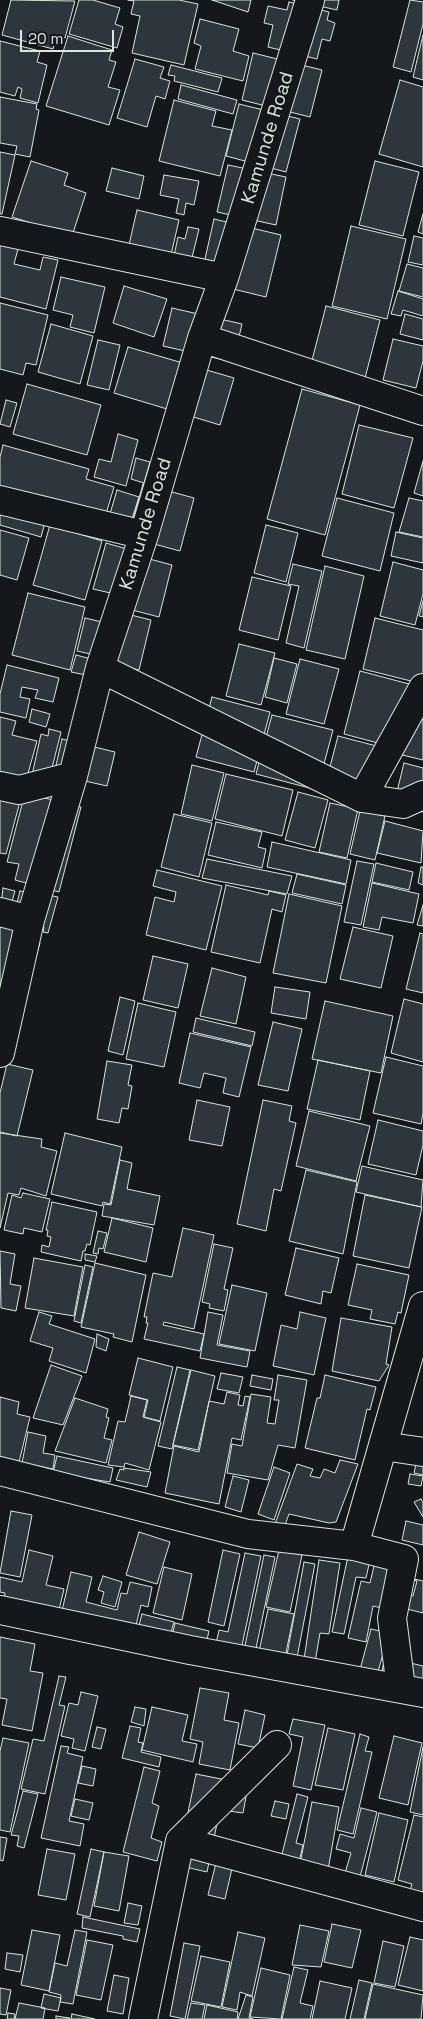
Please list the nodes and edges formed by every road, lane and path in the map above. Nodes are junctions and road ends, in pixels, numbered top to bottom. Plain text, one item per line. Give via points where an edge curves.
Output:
1 (310, 0) edge
2 (0, 231) edge
3 (224, 278) junction
4 (202, 338) junction
5 (423, 411) edge
6 (0, 500) edge
7 (144, 535) junction
8 (100, 668) junction
9 (423, 688) edge
10 (73, 776) junction
11 (0, 786) edge
12 (423, 795) edge
13 (362, 798) junction
14 (0, 912) edge
15 (30, 920) junction
16 (0, 1053) edge
17 (423, 1306) edge
18 (383, 1446) junction
19 (423, 1452) edge
20 (0, 1471) edge
21 (354, 1546) junction
22 (414, 1561) edge
23 (0, 1610) edge
24 (412, 1690) edge
25 (276, 1745) dead end
26 (180, 1841) junction
27 (423, 1907) edge
28 (143, 2019) edge

1 - 3 street, Kamunde Road
2 - 3 street
3 - 4 street, Kamunde Road
4 - 5 street
4 - 7 street, Kamunde Road
6 - 7 street
7 - 8 street, Kamunde Road
8 - 10 street, Kamunde Road
8 - 13 street
9 - 13 street
10 - 11 street via 19,790
10 - 15 street, Kamunde Road
12 - 13 street via 403,804
14 - 15 street
15 - 16 street, Kamunde Road
17 - 18 street
18 - 19 street
18 - 21 street
20 - 21 street via 248,1534
21 - 22 street
22 - 24 street via 392,1618
23 - 24 street via 190,1650
25 - 26 street
26 - 27 street
26 - 28 street

